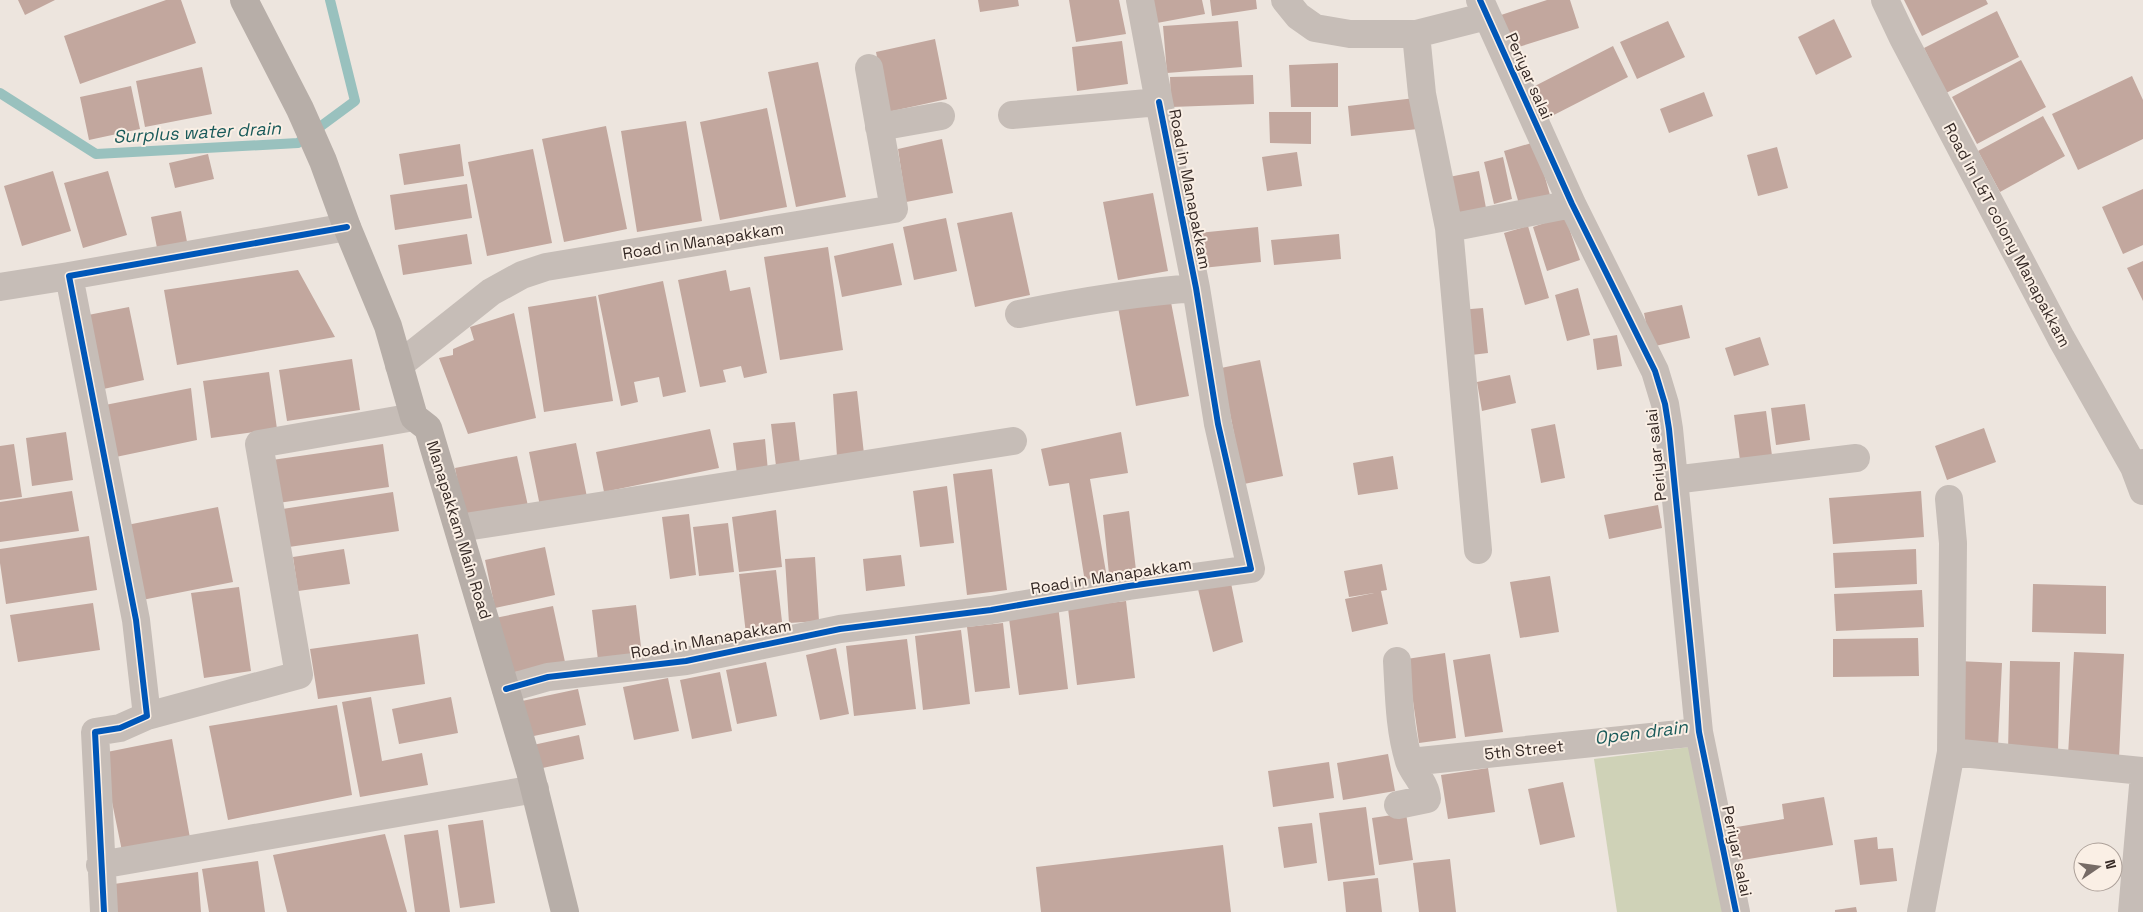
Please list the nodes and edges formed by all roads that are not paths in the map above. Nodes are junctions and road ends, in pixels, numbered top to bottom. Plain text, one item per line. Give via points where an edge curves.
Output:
1 (244, 0) edge
2 (1140, 0) edge
3 (1285, 0) edge
4 (1885, 0) edge
5 (1484, 8) edge
6 (1416, 34) junction
7 (869, 68) dead end
8 (1159, 102) junction
9 (941, 116) dead end
10 (1012, 116) dead end
11 (879, 127) junction
12 (1572, 204) junction
13 (347, 227) junction
14 (1449, 228) junction
15 (69, 276) junction
16 (0, 287) edge
17 (1196, 288) junction
18 (1019, 314) dead end
19 (399, 365) junction
20 (414, 416) junction
21 (1014, 441) dead end
22 (1856, 458) dead end
23 (2140, 474) edge
24 (1673, 480) junction
25 (1949, 499) dead end
26 (459, 528) junction
27 (1478, 550) dead end
28 (1397, 661) dead end
29 (506, 689) junction
30 (147, 716) junction
31 (1699, 732) junction
32 (1951, 752) junction
33 (1410, 762) junction
34 (2143, 771) edge
35 (2143, 786) edge
36 (535, 789) junction
37 (1398, 805) dead end
38 (100, 864) junction
39 (559, 911) edge
40 (104, 912) edge
41 (1736, 912) edge
42 (1921, 912) edge
43 (2132, 912) edge

1 - 13 main road, Manapakkam Main Road via 300,110
2 - 8 street, Road in Manapakkam
3 - 6 street via 1298,16 1315,28 1350,34
4 - 23 street, Road in L&T colony Manapakkam via 2057,330
5 - 6 street
5 - 12 street, Periyar salai
6 - 14 street via 1422,94
7 - 11 street, Road in Manapakkam
8 - 10 street, Road in Manapakkam
8 - 17 street, Road in Manapakkam
9 - 11 street
11 - 19 street, Road in Manapakkam via 894,209 546,267 522,275 491,292
12 - 14 street
12 - 24 street, Periyar salai via 1654,371 1665,404
13 - 15 street
13 - 19 main road, Manapakkam Main Road via 388,326
14 - 27 street
15 - 16 street
15 - 30 street via 136,620
17 - 18 street, Road in Manapakkam via 1146,291
17 - 29 street, Road in Manapakkam via 1218,424 1251,569 991,610 840,629 686,661 548,677
19 - 20 main road, Manapakkam Main Road
20 - 26 main road, Manapakkam Main Road via 428,428
20 - 30 street via 259,444 298,675
21 - 26 street
22 - 24 street
24 - 31 street, Periyar salai
25 - 32 street via 1953,543
26 - 29 main road, Manapakkam Main Road
28 - 33 street via 1399,708
29 - 36 main road, Manapakkam Main Road
30 - 38 street via 120,728 95,732
31 - 33 street, 5th Street
31 - 41 street, Periyar salai
32 - 34 street
32 - 42 street
33 - 37 street via 1426,789 1427,798
35 - 43 street
36 - 38 street
36 - 39 main road, Manapakkam Main Road
38 - 40 street

